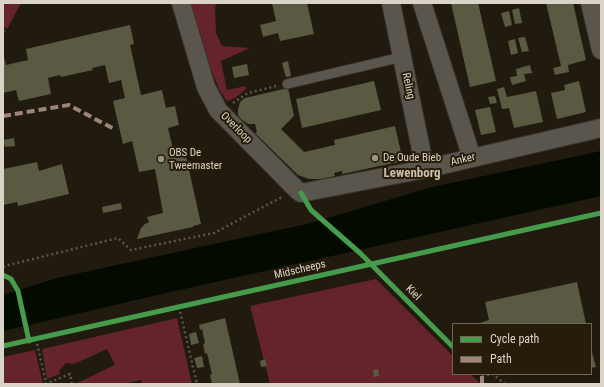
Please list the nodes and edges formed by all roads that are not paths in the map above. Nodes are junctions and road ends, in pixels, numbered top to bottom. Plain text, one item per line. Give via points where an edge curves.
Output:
1 (181, 3) edge
2 (391, 3) edge
3 (422, 3) edge
4 (590, 3) edge
5 (601, 50) edge
6 (402, 57) junction
7 (287, 84) road end
8 (601, 128) edge
9 (472, 158) junction
10 (425, 169) junction
11 (299, 191) joint

1 - 11 street, Overloop via 206,87 218,110
2 - 6 street, Reling
3 - 9 street
4 - 5 street
6 - 7 lane
6 - 10 street, Reling
8 - 9 street, Anker
9 - 10 street, Anker
10 - 11 street, Anker

